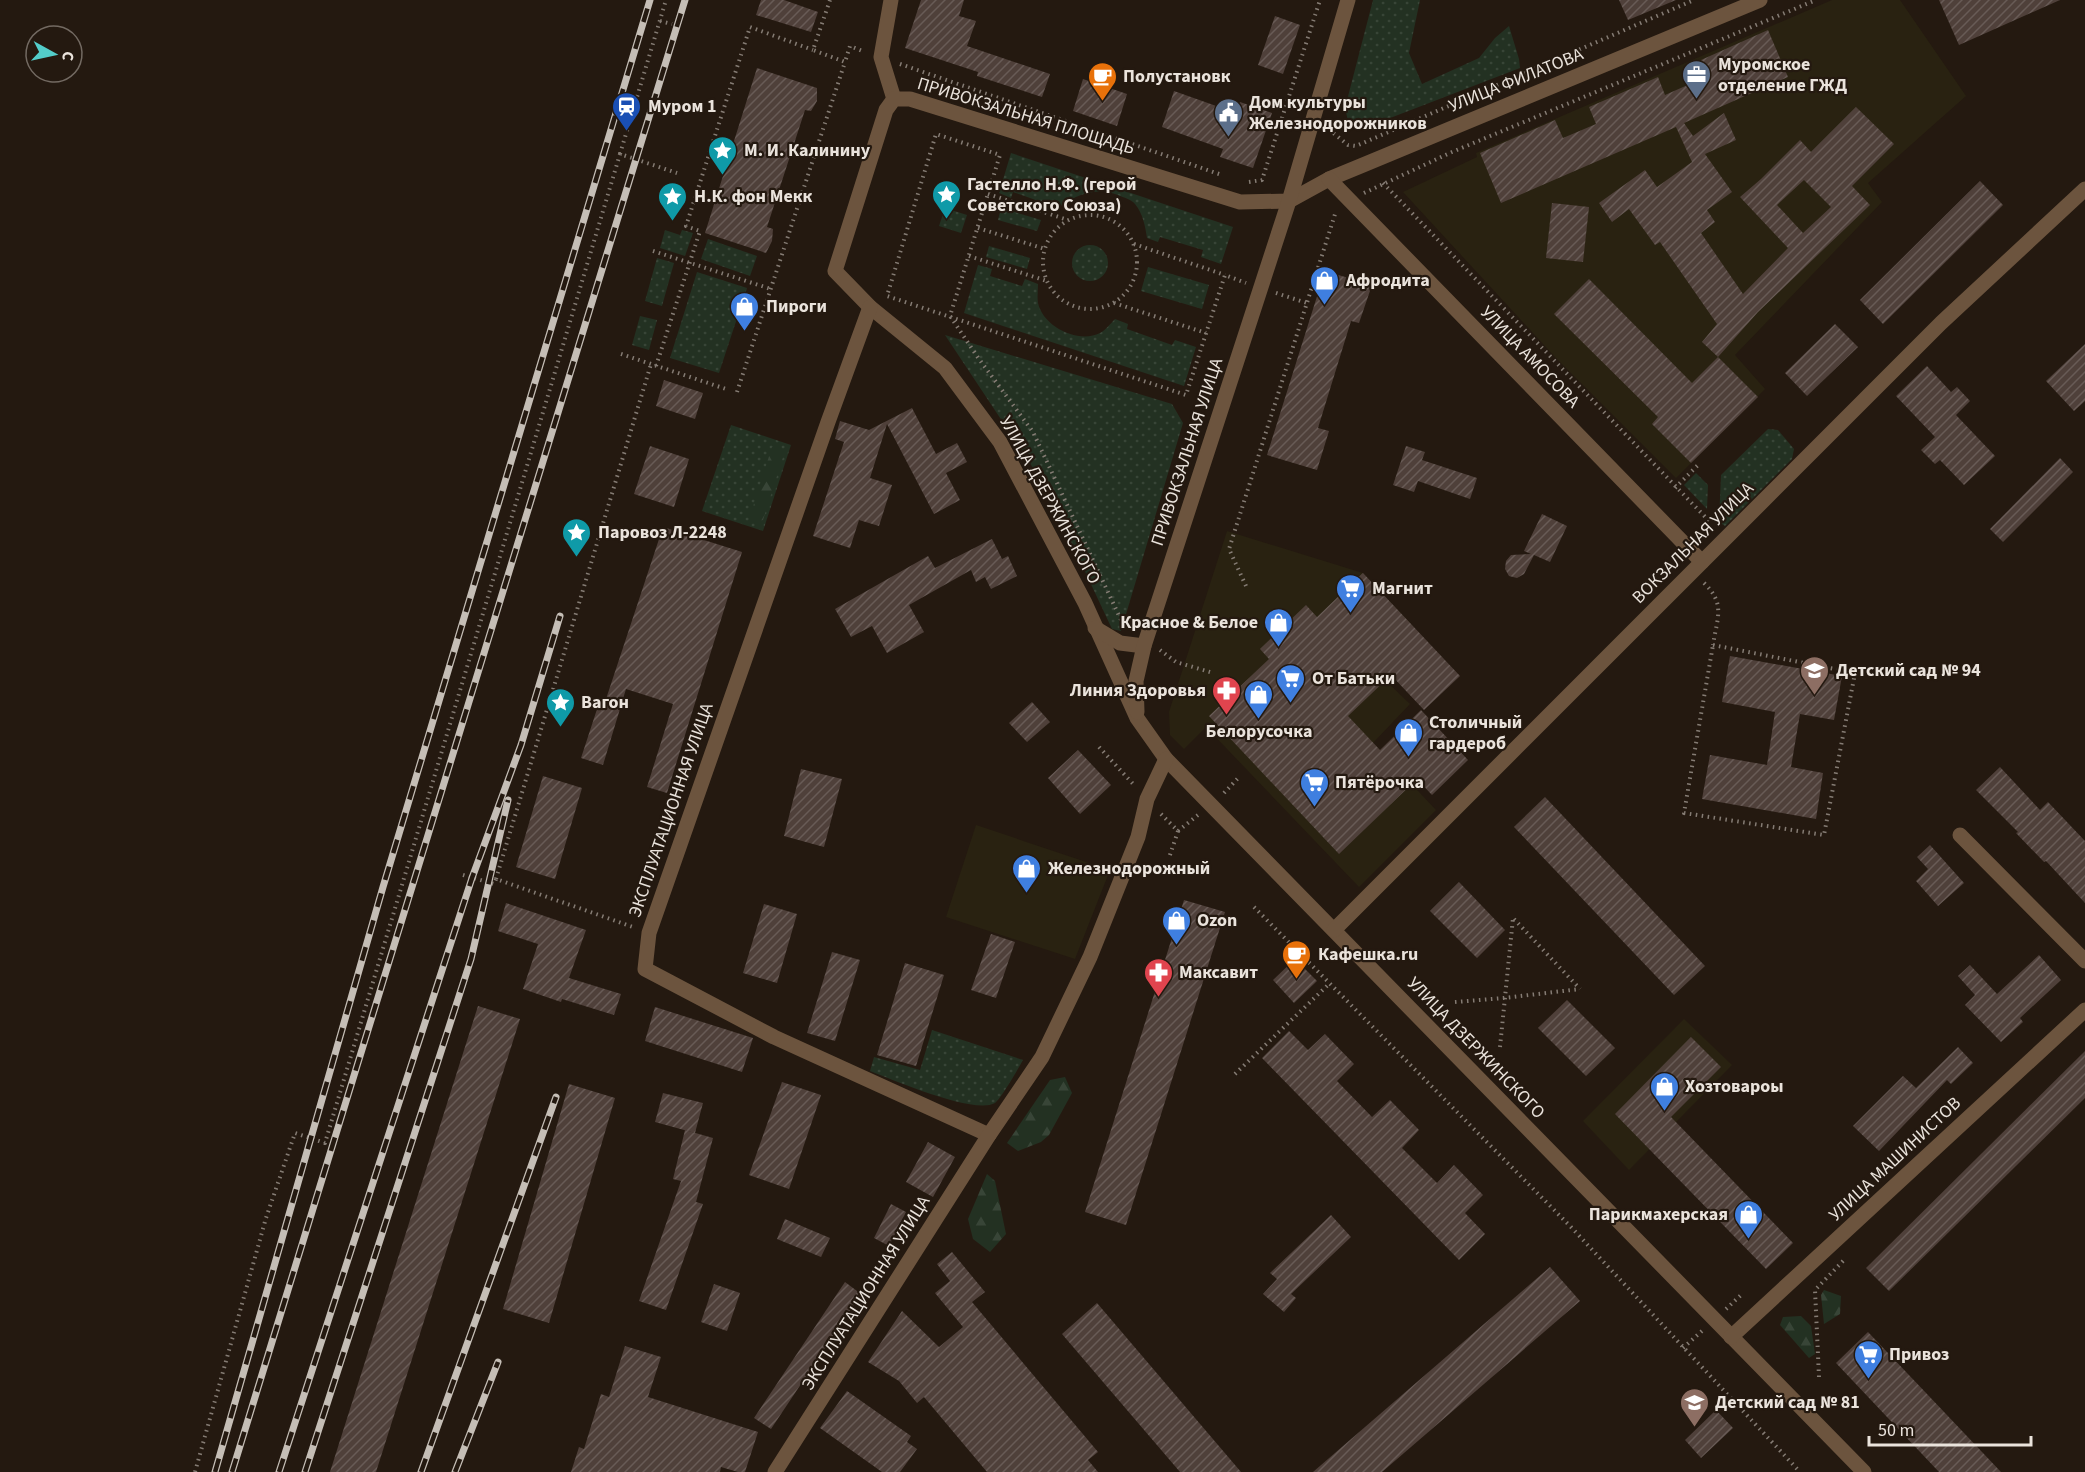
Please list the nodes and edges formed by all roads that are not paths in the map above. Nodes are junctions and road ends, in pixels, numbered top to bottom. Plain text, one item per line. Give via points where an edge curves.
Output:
1 (891, 0) edge
2 (1348, 0) edge
3 (1760, 0) edge
4 (894, 99) junction
5 (1329, 179) junction
6 (2085, 189) edge
7 (1290, 201) junction
8 (835, 271) joint
9 (870, 307) junction
10 (1697, 567) junction
11 (1095, 628) junction
12 (1145, 643) junction
13 (1137, 718) junction
14 (1166, 759) junction
15 (1960, 835) dead end
16 (1334, 930) junction
17 (2085, 961) edge
18 (2085, 1010) edge
19 (989, 1135) junction
20 (1731, 1337) junction
21 (775, 1472) edge
22 (1864, 1472) edge

1 - 4 street via 881,57
2 - 7 street, ПРИВОКЗАЛЬНАЯ УЛИЦА
3 - 5 street, УЛИЦА ФИЛАТОВА
4 - 7 street, ПРИВОКЗАЛЬНАЯ ПЛОЩАДЬ via 910,99 1240,202
4 - 8 street, ПРИВОКЗАЛЬНАЯ ПЛОЩАДЬ via 886,110
5 - 7 street, УЛИЦА ФИЛАТОВА
5 - 10 street, УЛИЦА АМОСОВА
6 - 10 street, ВОКЗАЛЬНАЯ УЛИЦА via 1941,323
7 - 12 street, ПРИВОКЗАЛЬНАЯ УЛИЦА
8 - 9 street, УЛИЦА ДЗЕРЖИНСКОГО
9 - 11 street, УЛИЦА ДЗЕРЖИНСКОГО via 945,369 1000,442
9 - 19 street, ЭКСПЛУАТАЦИОННАЯ УЛИЦА via 649,933 645,969 774,1037
10 - 16 street, ВОКЗАЛЬНАЯ УЛИЦА
11 - 12 street via 1120,643
11 - 13 street, УЛИЦА ДЗЕРЖИНСКОГО
12 - 13 street, ПРИВОКЗАЛЬНАЯ УЛИЦА via 1136,681
13 - 14 street, УЛИЦА ДЗЕРЖИНСКОГО
14 - 16 street, УЛИЦА ДЗЕРЖИНСКОГО
14 - 19 street, ЭКСПЛУАТАЦИОННАЯ УЛИЦА via 1147,799 1138,837 1090,957 1042,1057
15 - 17 street
16 - 20 street, УЛИЦА ДЗЕРЖИНСКОГО
18 - 20 street, УЛИЦА МАШИНИСТОВ
19 - 21 street, ЭКСПЛУАТАЦИОННАЯ УЛИЦА
20 - 22 street, УЛИЦА ДЗЕРЖИНСКОГО

